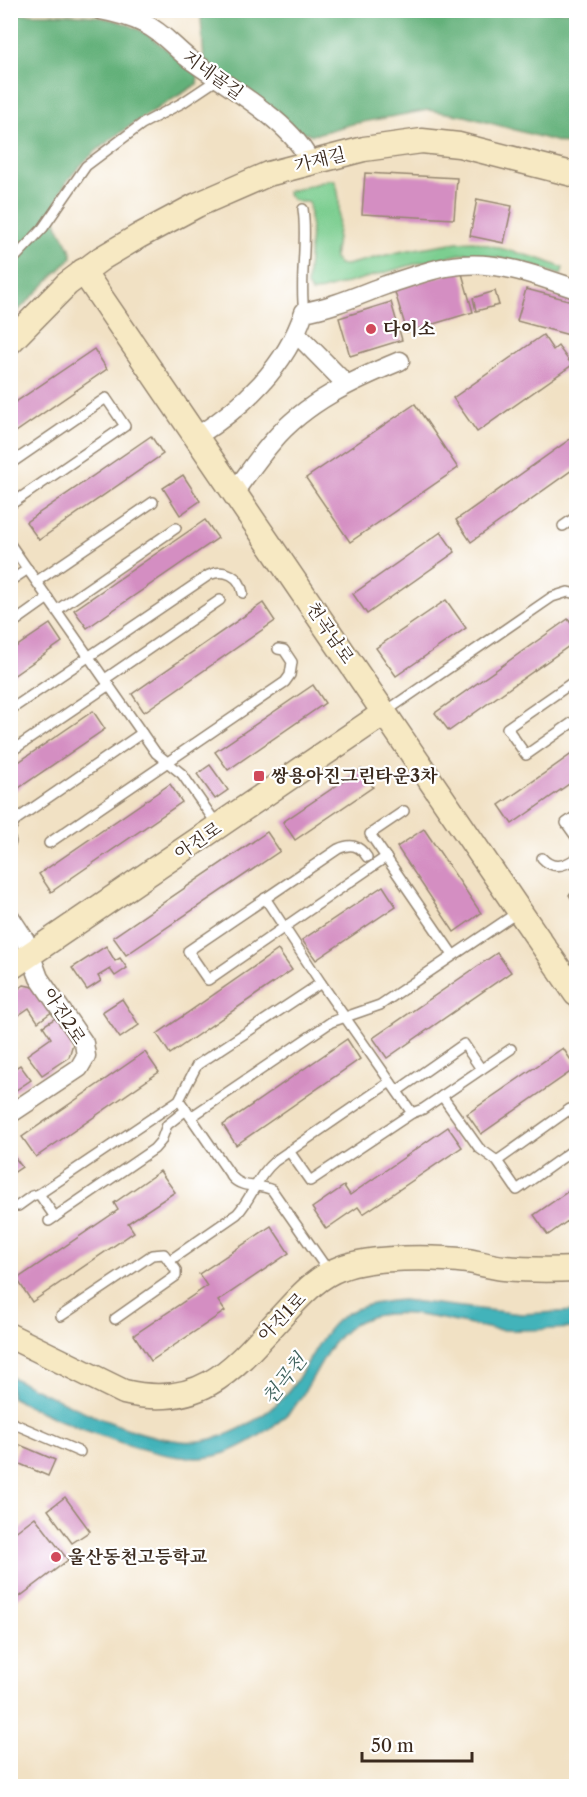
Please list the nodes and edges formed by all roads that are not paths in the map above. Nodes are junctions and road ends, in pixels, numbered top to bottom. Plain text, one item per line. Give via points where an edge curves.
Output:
1 (100, 10) edge
2 (218, 79) junction
3 (310, 163) junction
4 (576, 175) edge
5 (303, 209) dead end
6 (10, 263) edge
7 (83, 271) junction
8 (576, 289) edge
9 (304, 312) junction
10 (297, 334) junction
11 (10, 342) edge
12 (400, 361) dead end
13 (346, 384) junction
14 (196, 437) junction
15 (10, 464) edge
16 (234, 492) junction
17 (153, 502) dead end
18 (10, 505) edge
19 (576, 517) edge
20 (563, 526) dead end
21 (176, 528) dead end
22 (10, 544) edge
23 (28, 569) junction
24 (10, 581) edge
25 (37, 581) junction
26 (243, 593) dead end
27 (576, 594) edge
28 (48, 598) junction
29 (220, 600) dead end
30 (57, 610) junction
31 (10, 625) edge
32 (278, 649) dead end
33 (89, 657) junction
34 (576, 680) edge
35 (107, 682) junction
36 (10, 710) edge
37 (384, 712) junction
38 (576, 720) edge
39 (142, 733) junction
40 (10, 752) edge
41 (167, 762) junction
42 (404, 811) dead end
43 (576, 816) edge
44 (218, 826) junction
45 (10, 829) edge
46 (576, 837) edge
47 (49, 843) dead end
48 (367, 857) dead end
49 (386, 857) junction
50 (542, 858) dead end
51 (576, 858) edge
52 (265, 898) junction
53 (520, 910) junction
54 (10, 917) edge
55 (284, 927) junction
56 (30, 954) junction
57 (453, 956) junction
58 (10, 968) edge
59 (321, 983) junction
60 (576, 994) edge
61 (345, 1017) junction
62 (511, 1049) dead end
63 (481, 1070) junction
64 (390, 1082) junction
65 (397, 1091) junction
66 (442, 1096) junction
67 (179, 1100) junction
68 (412, 1113) junction
69 (10, 1114) edge
70 (188, 1114) junction
71 (576, 1118) edge
72 (576, 1148) edge
73 (289, 1151) junction
74 (497, 1161) junction
75 (254, 1186) junction
76 (39, 1194) junction
77 (18, 1206) dead end
78 (169, 1261) junction
79 (576, 1269) edge
80 (330, 1273) junction
81 (61, 1316) dead end
82 (115, 1319) dead end
83 (10, 1336) edge
84 (10, 1422) edge
85 (80, 1452) dead end

1 - 2 street, 지네골길 via 146,25
2 - 3 street, 지네골길 via 292,135
2 - 6 lane via 142,124 86,165 43,228
3 - 4 street, 가재길 via 379,146 422,141 459,145
3 - 7 street, 가재길 via 268,174 197,205
5 - 9 lane
7 - 11 street, 가재길
7 - 14 street, 천곡남로
8 - 9 street via 514,269 461,265 422,273 352,300
9 - 10 street
10 - 13 street
10 - 14 street via 285,356 259,386
12 - 13 street
13 - 16 street via 287,426
14 - 16 street, 천곡남로
15 - 18 lane via 106,398 125,426
16 - 37 street, 천곡남로
17 - 25 lane
19 - 20 lane
21 - 30 lane
22 - 23 lane
23 - 24 lane
23 - 25 lane
25 - 28 lane
26 - 33 lane via 233,576 217,572
27 - 37 lane via 552,597
28 - 30 lane
28 - 31 lane
29 - 35 lane
30 - 33 lane
32 - 41 lane via 284,650 292,662 293,668 285,681
33 - 35 lane
33 - 36 lane
34 - 38 lane via 507,728 526,755
35 - 39 lane
35 - 40 lane
37 - 44 street, 아진로
37 - 53 street, 천곡남로
39 - 41 lane
39 - 45 lane via 17,819
41 - 44 lane via 182,774
41 - 47 lane
42 - 49 lane via 370,834
43 - 46 lane via 566,823
44 - 56 street, 아진로
48 - 52 lane via 359,847 343,846
49 - 55 lane
49 - 57 lane
50 - 51 lane via 563,866
52 - 55 lane
52 - 55 lane via 188,951 208,980
53 - 57 lane
53 - 60 street, 천곡남로
54 - 56 street, 아진2로
55 - 59 lane
56 - 58 street, 아진로
56 - 69 street, 아진2로 via 39,978 84,1043 86,1056 79,1068
57 - 61 lane via 380,1005
59 - 61 lane
59 - 67 lane via 197,1065
61 - 64 lane
61 - 70 lane via 331,1022
62 - 63 lane
63 - 65 lane via 464,1044
63 - 66 lane
64 - 65 lane
64 - 73 lane
65 - 68 lane
66 - 68 lane
66 - 74 lane via 479,1148
67 - 70 lane
67 - 76 lane
68 - 73 lane via 310,1181
70 - 75 lane via 235,1181
70 - 76 lane via 167,1125 154,1149 52,1219
71 - 74 lane via 570,1109
72 - 74 lane via 517,1190
73 - 75 lane via 267,1168
75 - 78 lane via 237,1214
75 - 80 lane via 272,1190
76 - 77 lane
78 - 81 lane via 160,1253 152,1255
78 - 82 lane via 177,1272 174,1278
79 - 80 street, 아진1로 via 387,1259 351,1264
80 - 83 street, 아진1로 via 296,1301 229,1370 186,1394 153,1396 124,1392
84 - 85 lane

